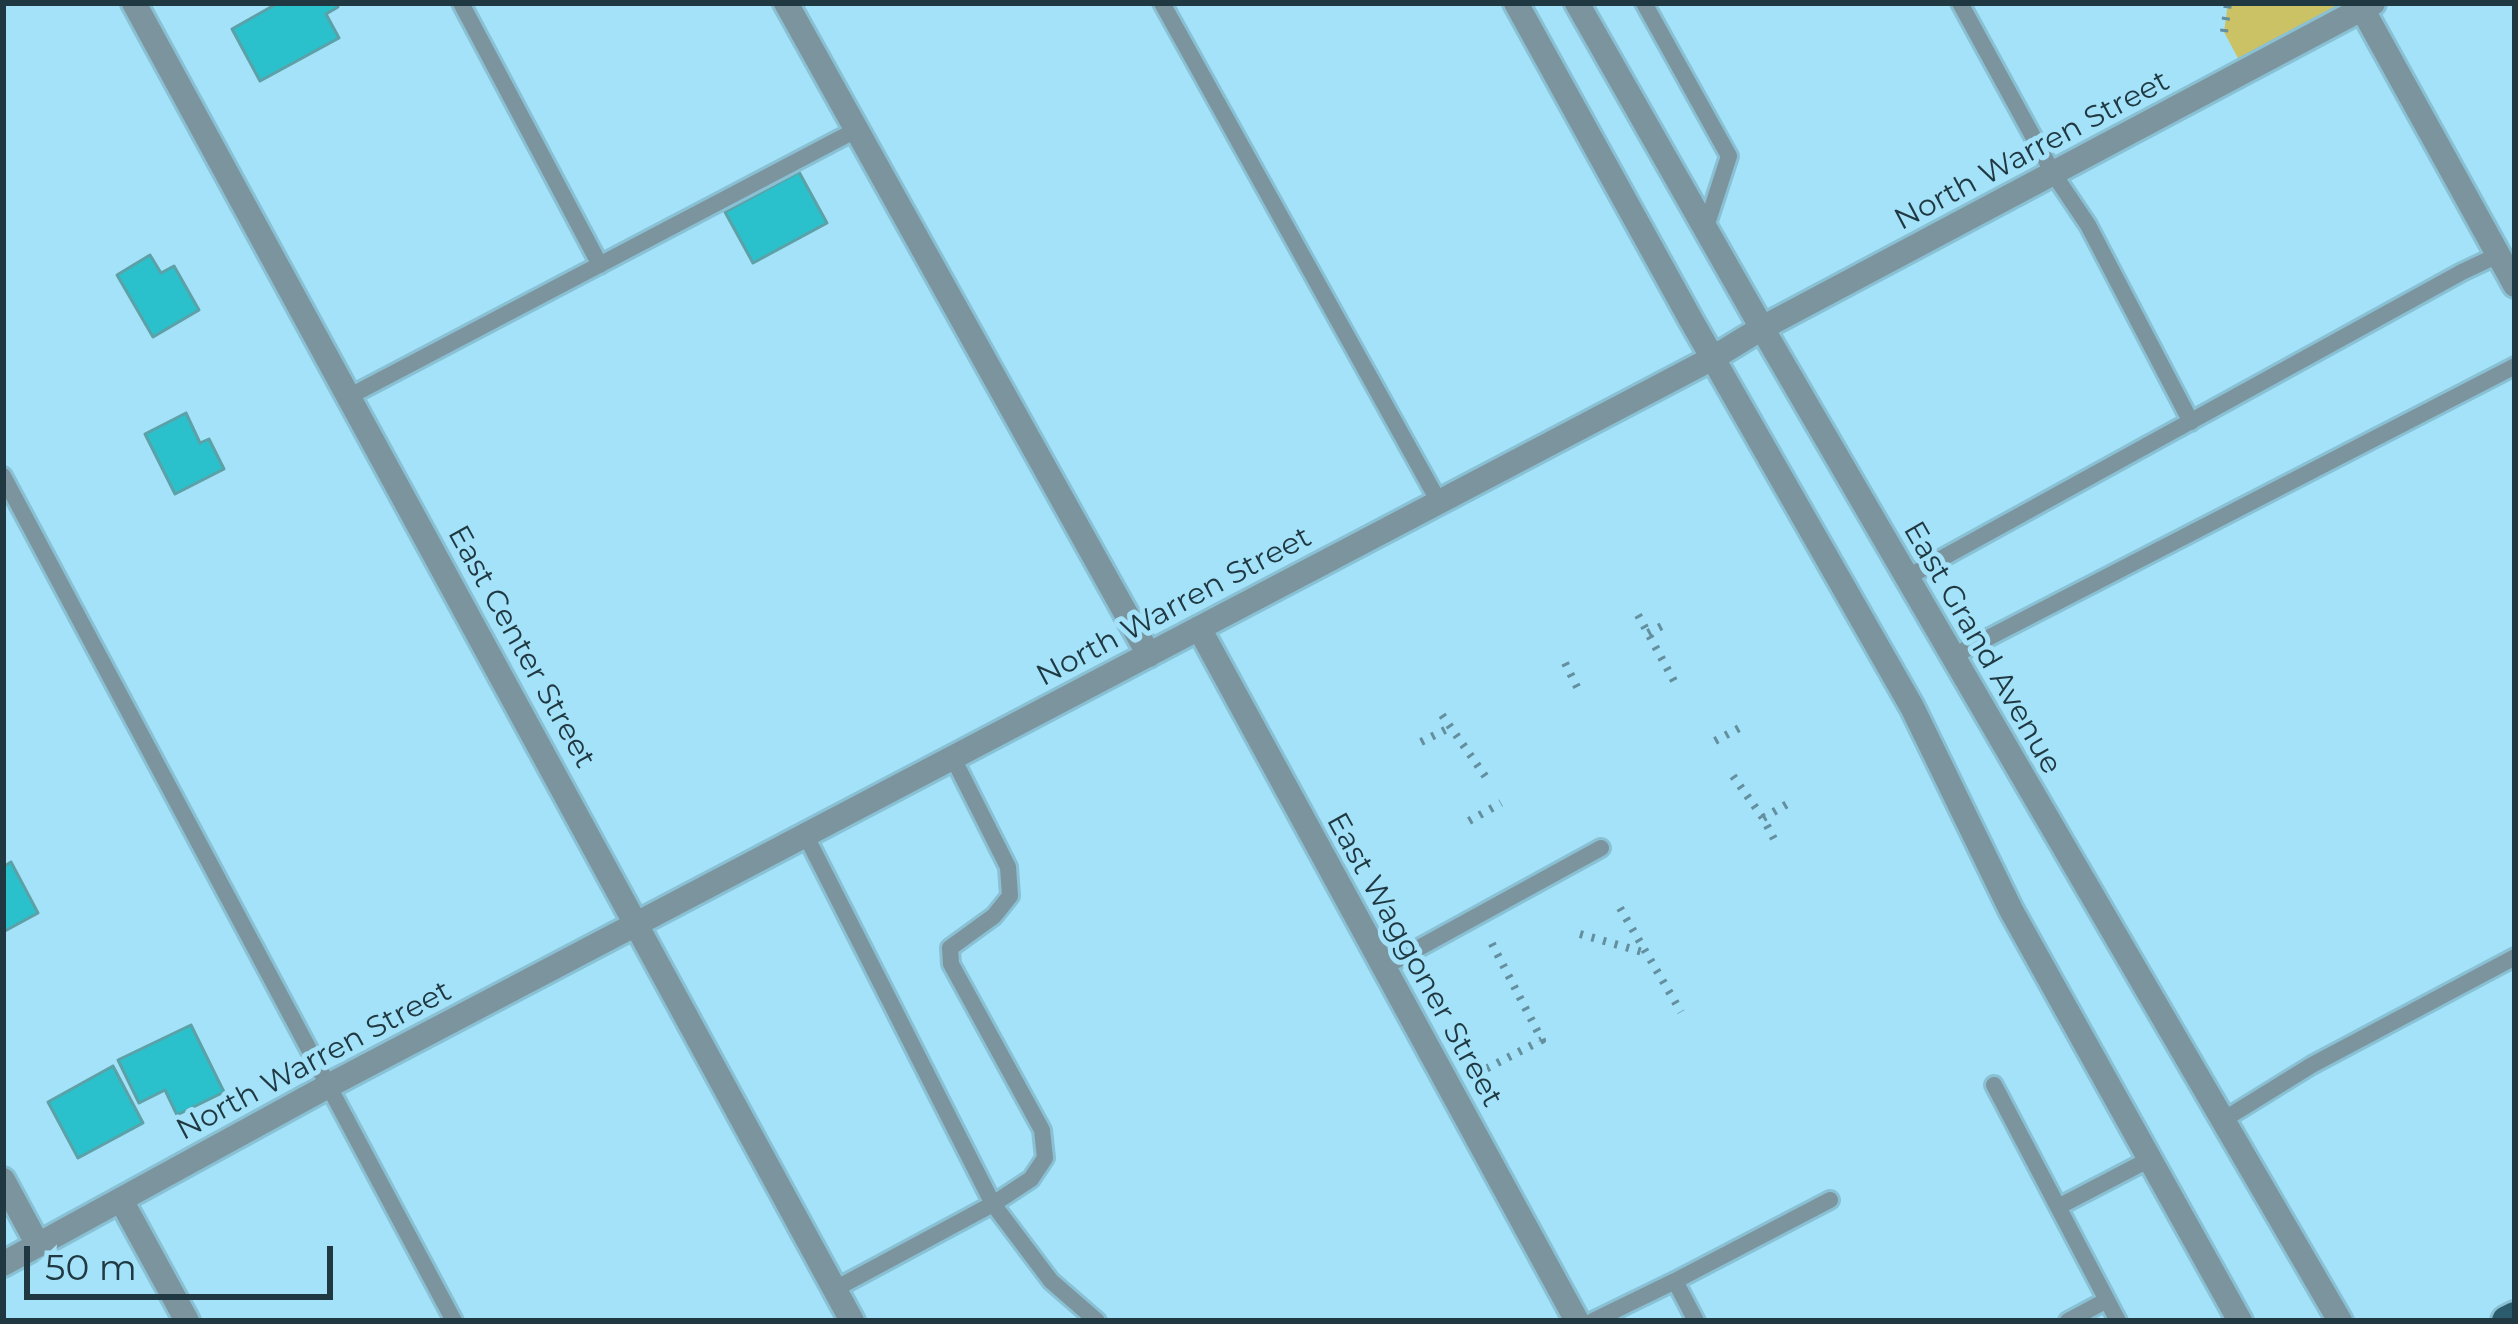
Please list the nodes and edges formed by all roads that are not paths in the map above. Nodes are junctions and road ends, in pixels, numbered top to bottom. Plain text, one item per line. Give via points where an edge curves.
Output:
1 (134, 3) edge
2 (461, 3) edge
3 (786, 3) edge
4 (1162, 3) edge
5 (1516, 3) edge
6 (1577, 3) edge
7 (1644, 3) edge
8 (1960, 3) edge
9 (2364, 5) edge
10 (856, 130) junction
11 (2053, 173) junction
12 (1706, 230) junction
13 (2498, 255) junction
14 (600, 265) junction
15 (2515, 285) edge
16 (1762, 328) junction
17 (1713, 358) junction
18 (2515, 366) edge
19 (350, 396) junction
20 (2198, 419) junction
21 (3, 476) edge
22 (1439, 502) junction
23 (1906, 578) junction
24 (1199, 628) junction
25 (1149, 655) junction
26 (1953, 656) junction
27 (953, 758) junction
28 (806, 836) junction
29 (1601, 848) dead end
30 (638, 925) junction
31 (2515, 957) edge
32 (1384, 967) junction
33 (330, 1085) junction
34 (1994, 1085) dead end
35 (2223, 1120) junction
36 (2150, 1159) junction
37 (3, 1180) edge
38 (121, 1199) junction
39 (1830, 1200) dead end
40 (993, 1204) junction
41 (2058, 1207) junction
42 (38, 1245) junction
43 (3, 1264) edge
44 (1675, 1281) junction
45 (835, 1289) junction
46 (2107, 1300) junction
47 (2515, 1317) edge
48 (187, 1321) edge
49 (454, 1321) edge
50 (852, 1321) edge
51 (1097, 1321) edge
52 (1577, 1321) edge
53 (1593, 1321) edge
54 (1696, 1321) edge
55 (2068, 1321) edge
56 (2118, 1321) edge
57 (2240, 1321) edge
58 (2340, 1321) edge
59 (2506, 1321) edge

1 - 19 street, East Center Street
2 - 14 lane
3 - 10 street
4 - 22 lane
5 - 17 street
6 - 12 street, East Grand Avenue
7 - 12 lane via 1729,156
8 - 11 lane
9 - 11 street, North Warren Street
9 - 13 street
10 - 14 lane
10 - 25 street
11 - 16 street, North Warren Street
11 - 20 lane
12 - 16 street, East Grand Avenue
13 - 15 street
13 - 20 lane
14 - 19 lane
16 - 17 street, North Warren Street
16 - 23 street, East Grand Avenue
17 - 22 street, North Warren Street
17 - 36 street via 1912,706 2011,910
18 - 26 lane
19 - 30 street, East Center Street
20 - 23 lane
21 - 33 lane
22 - 24 street, North Warren Street
23 - 26 street, East Grand Avenue
24 - 25 street, North Warren Street
24 - 32 street, East Waggoner Street
25 - 27 street, North Warren Street
26 - 35 street, East Grand Avenue
27 - 28 street, North Warren Street
27 - 40 lane via 1008,867 1010,896 950,948 951,964 1044,1144 1031,1179
28 - 30 street, North Warren Street
28 - 40 lane
29 - 32 lane
30 - 33 street, North Warren Street
30 - 45 street, East Center Street
31 - 35 lane
32 - 52 street, East Waggoner Street
33 - 38 street, North Warren Street
33 - 49 lane
34 - 41 lane
35 - 58 street, East Grand Avenue
36 - 41 lane
36 - 57 street
37 - 42 street
38 - 42 street, North Warren Street
38 - 48 street
39 - 44 lane
40 - 45 lane
40 - 51 lane via 1051,1281
41 - 46 lane
42 - 43 street, North Warren Street
44 - 53 lane
44 - 54 lane
45 - 50 street, East Center Street
46 - 55 lane
46 - 56 lane
47 - 59 main road

